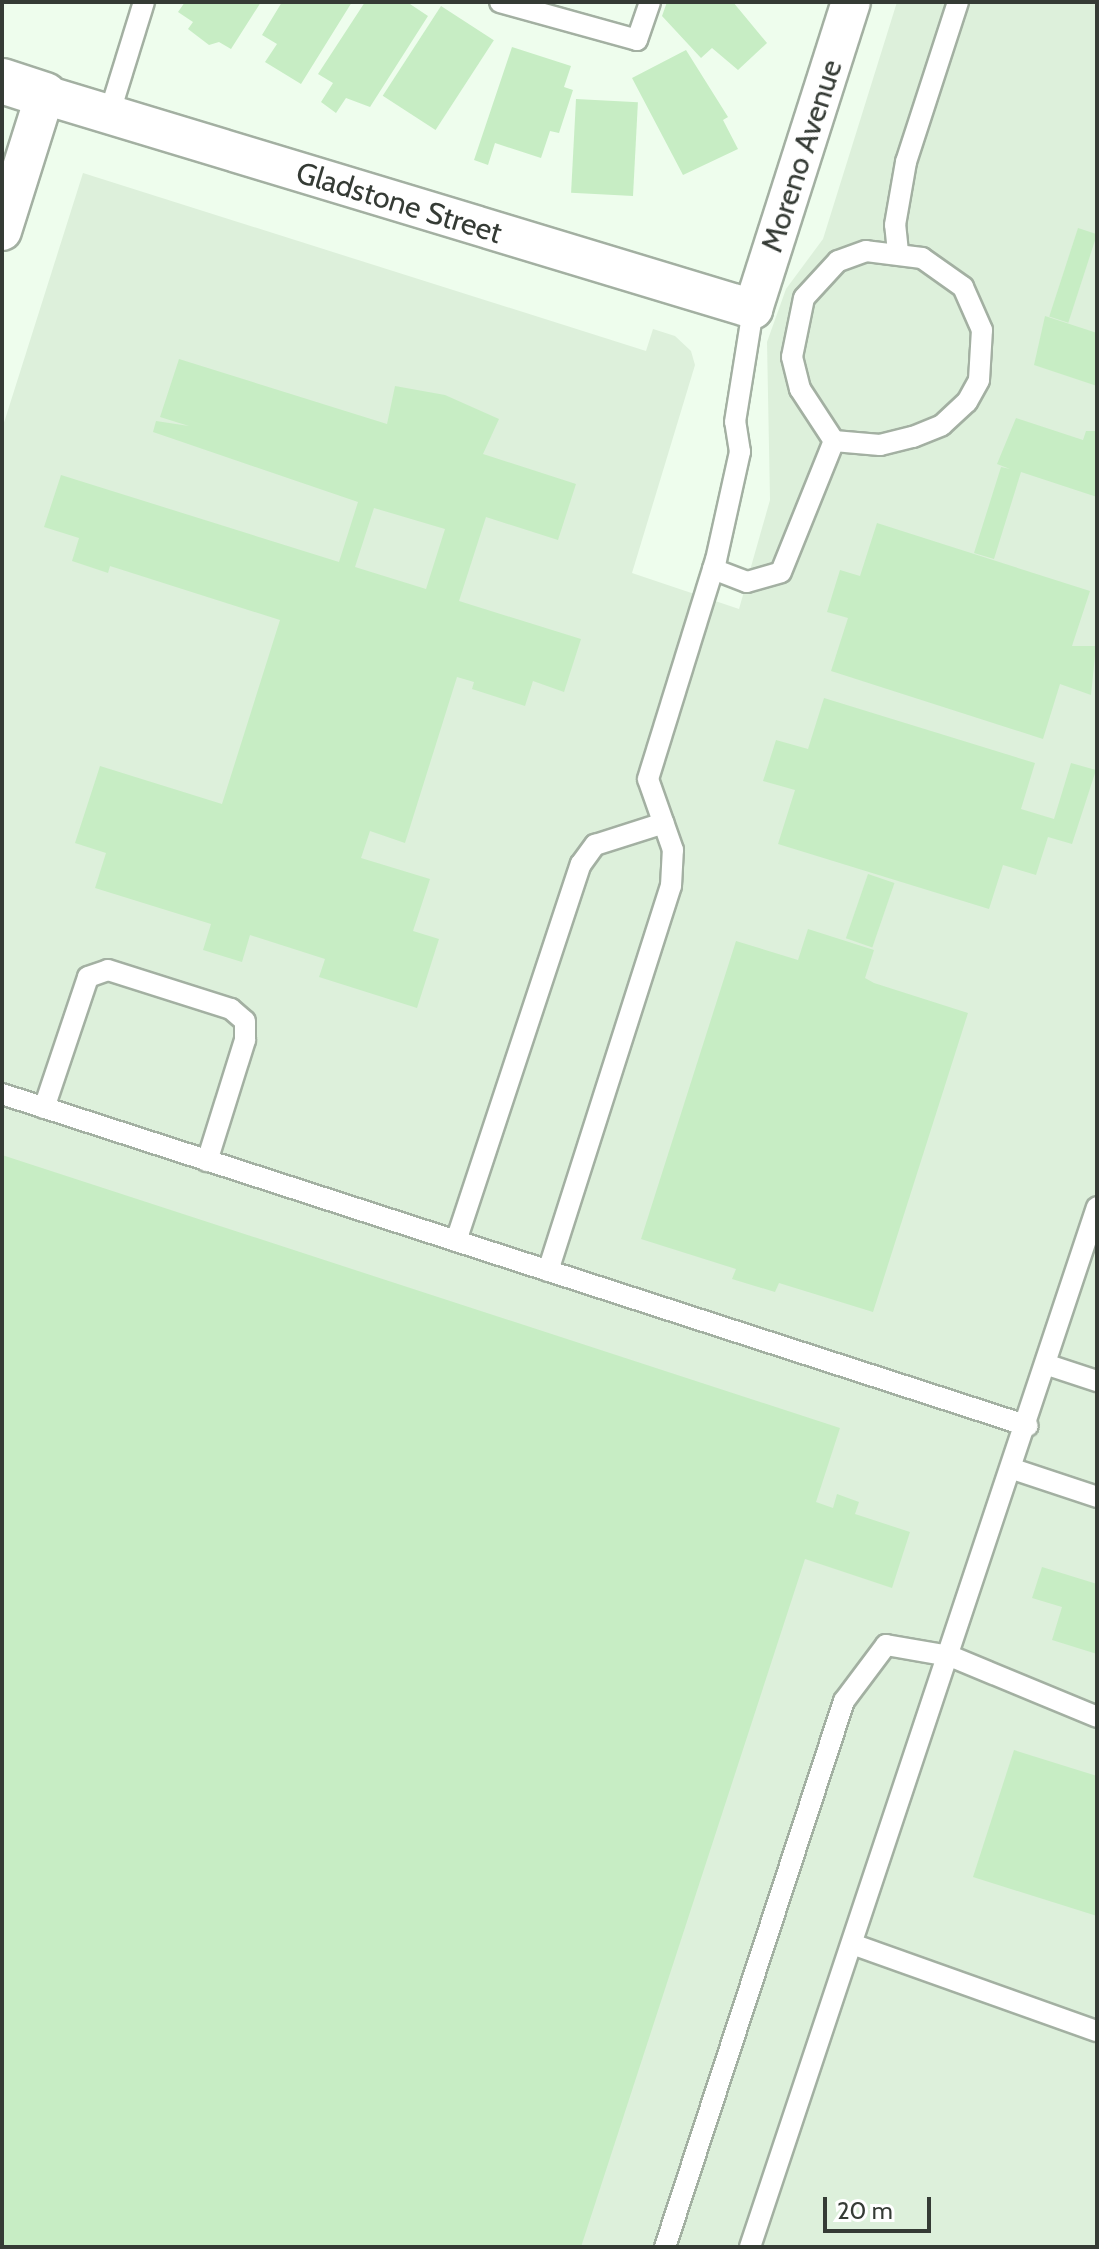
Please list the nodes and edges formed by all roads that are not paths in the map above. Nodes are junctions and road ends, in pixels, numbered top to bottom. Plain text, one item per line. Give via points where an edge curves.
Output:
1 (144, 2) edge
2 (500, 2) edge
3 (650, 2) edge
4 (851, 2) edge
5 (958, 2) edge
6 (2, 81) edge
7 (45, 95) junction
8 (109, 115) junction
9 (2, 231) edge
10 (898, 252) junction
11 (753, 309) junction
12 (834, 441) junction
13 (713, 569) junction
14 (664, 823) junction
15 (2, 1094) edge
16 (44, 1108) junction
17 (207, 1161) junction
18 (1097, 1207) edge
19 (456, 1241) junction
20 (548, 1271) junction
21 (1048, 1365) junction
22 (1097, 1381) edge
23 (1028, 1426) junction
24 (1013, 1469) junction
25 (1097, 1497) edge
26 (950, 1656) junction
27 (1097, 1717) edge
28 (852, 1944) junction
29 (1097, 2031) edge
30 (665, 2247) edge
31 (750, 2247) edge

1 - 8 lane
2 - 3 lane via 637,40
4 - 11 street, Moreno Avenue
5 - 10 lane via 906,162 895,225
6 - 7 street
7 - 8 street, Gladstone Street
7 - 9 street
8 - 11 street, Gladstone Street
10 - 12 lane via 866,251 838,261 804,298 792,357 800,389
10 - 12 lane via 922,258 963,287 982,330 979,380 967,402 942,425 880,445
11 - 13 lane via 735,422 740,452
12 - 13 lane via 781,572 747,582
13 - 14 lane via 648,779
14 - 19 lane via 595,845 581,864
14 - 20 lane via 673,850 671,886
15 - 16 lane
16 - 17 lane
16 - 17 lane via 88,977 108,970 231,1009 245,1021 245,1040
17 - 19 lane
18 - 21 lane
19 - 20 lane
20 - 23 lane
21 - 22 lane
21 - 23 lane
23 - 24 lane
24 - 25 lane
24 - 26 lane
26 - 27 lane
26 - 28 lane
26 - 30 lane via 886,1645 844,1701
28 - 29 lane
28 - 31 lane

